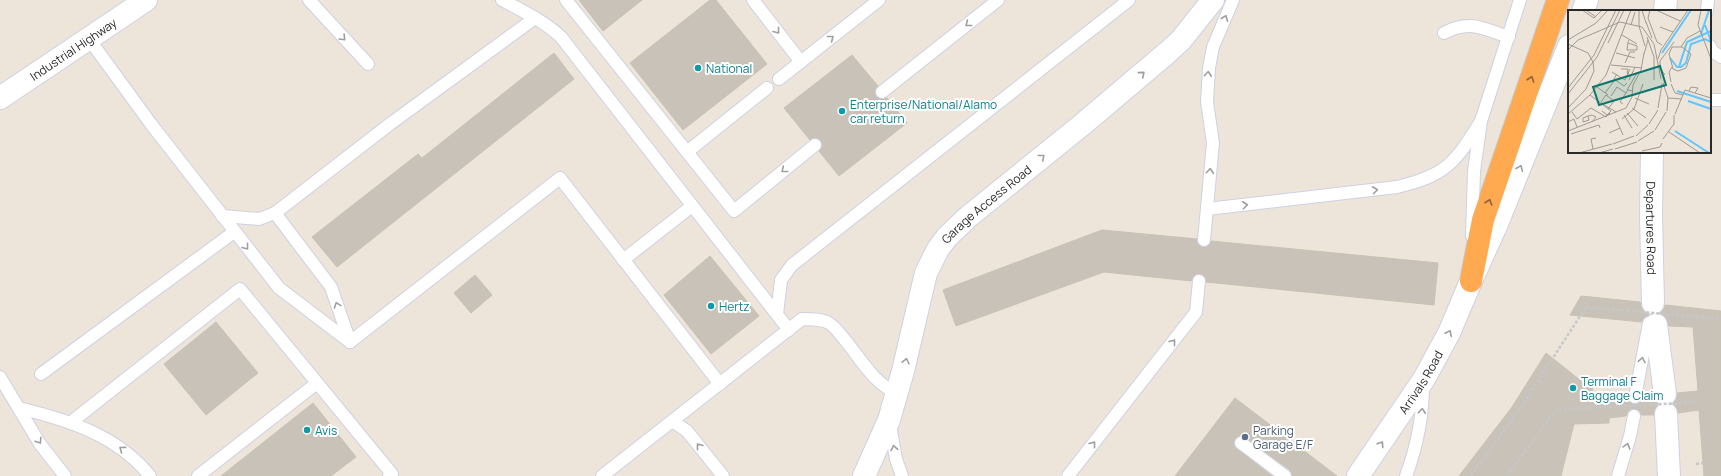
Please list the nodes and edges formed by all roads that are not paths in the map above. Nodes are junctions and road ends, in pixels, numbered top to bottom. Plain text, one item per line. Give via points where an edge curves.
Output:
1 (146, 0) edge
2 (308, 0) edge
3 (502, 0) edge
4 (566, 0) edge
5 (752, 0) edge
6 (879, 0) edge
7 (998, 0) edge
8 (1128, 0) edge
9 (1213, 0) edge
10 (1233, 0) edge
11 (1520, 0) edge
12 (1558, 0) edge
13 (1587, 0) edge
14 (1666, 0) edge
15 (1708, 0) edge
16 (1583, 10) edge
17 (1665, 10) edge
18 (1707, 10) edge
19 (535, 18) junction
20 (1444, 33) dead end
21 (1509, 37) junction
22 (90, 39) junction
23 (1568, 48) edge
24 (1711, 48) edge
25 (1721, 57) edge
26 (801, 62) junction
27 (368, 64) dead end
28 (779, 79) dead end
29 (768, 88) dead end
30 (882, 92) dead end
31 (0, 98) edge
32 (1481, 121) junction
33 (815, 146) dead end
34 (687, 152) junction
35 (1652, 153) edge
36 (692, 206) junction
37 (1207, 209) junction
38 (275, 213) junction
39 (222, 216) junction
40 (234, 232) junction
41 (1204, 240) dead end
42 (623, 260) junction
43 (1471, 281) junction
44 (1199, 282) dead end
45 (777, 314) junction
46 (1653, 317) junction
47 (789, 330) junction
48 (350, 342) junction
49 (41, 374) dead end
50 (0, 377) edge
51 (1424, 379) junction
52 (317, 383) junction
53 (720, 384) junction
54 (897, 393) junction
55 (1635, 397) dead end
56 (18, 408) junction
57 (1634, 416) dead end
58 (889, 420) junction
59 (672, 421) junction
60 (70, 423) junction
61 (1241, 443) dead end
62 (65, 476) edge
63 (150, 476) edge
64 (198, 476) edge
65 (389, 476) edge
66 (602, 476) edge
67 (723, 476) edge
68 (864, 476) edge
69 (902, 476) edge
70 (1068, 476) edge
71 (1285, 476) edge
72 (1358, 476) edge
73 (1406, 476) edge
74 (1618, 476) edge
75 (1669, 476) edge

1 - 22 street, Industrial Highway
2 -> 27 lane
3 - 19 lane
4 - 34 lane
5 -> 26 lane
26 -> 6 lane
7 -> 30 lane
8 - 45 lane via 792,265 781,280
54 -> 9 street, Garage Access Road via 926,273 947,237 1158,61 1180,40
37 -> 10 lane via 1213,143 1208,102 1209,68 1215,41
11 - 21 lane
43 -> 12 highway via 1483,220
13 - 16 street
14 - 17 street
15 - 18 lane
19 - 36 lane via 561,37
19 - 38 lane via 390,124
20 - 21 lane via 1466,25
21 - 32 lane
22 - 31 street, Industrial Highway
22 - 39 lane
43 -> 23 street, Arrivals Road
24 - 25 lane
26 - 28 lane
29 - 34 lane
37 -> 32 lane via 1397,187 1421,181 1439,173 1454,161
32 - 43 lane via 1472,192
33 -> 34 lane via 734,211
35 - 46 street, Departures Road
36 - 42 lane
36 - 45 lane
37 - 41 lane
38 - 39 lane via 259,219
48 -> 38 lane via 331,287
39 - 40 lane
40 -> 48 lane via 278,288
40 - 49 lane
42 - 48 lane via 560,178
42 - 53 lane
51 -> 43 street, Arrivals Road via 1449,333
70 -> 44 lane via 1196,312
45 - 47 lane
55 -> 46 lane
46 - 75 street, Departures Road via 1665,404
47 - 53 lane
47 - 54 lane via 802,319 829,323 876,378 886,388
50 - 56 lane
72 -> 51 street, Arrivals Road
73 -> 51 lane via 1418,439
52 - 60 lane via 240,289
52 - 64 lane
52 - 65 lane via 392,474
53 - 59 lane
54 - 58 street, Garage Access Road
56 - 60 lane
56 -> 62 lane via 40,444
74 -> 57 lane
58 - 68 street, Garage Access Road
69 -> 58 lane via 896,459
59 - 66 lane
67 -> 59 lane via 686,431
63 -> 60 lane via 134,458 117,445
61 - 71 lane

